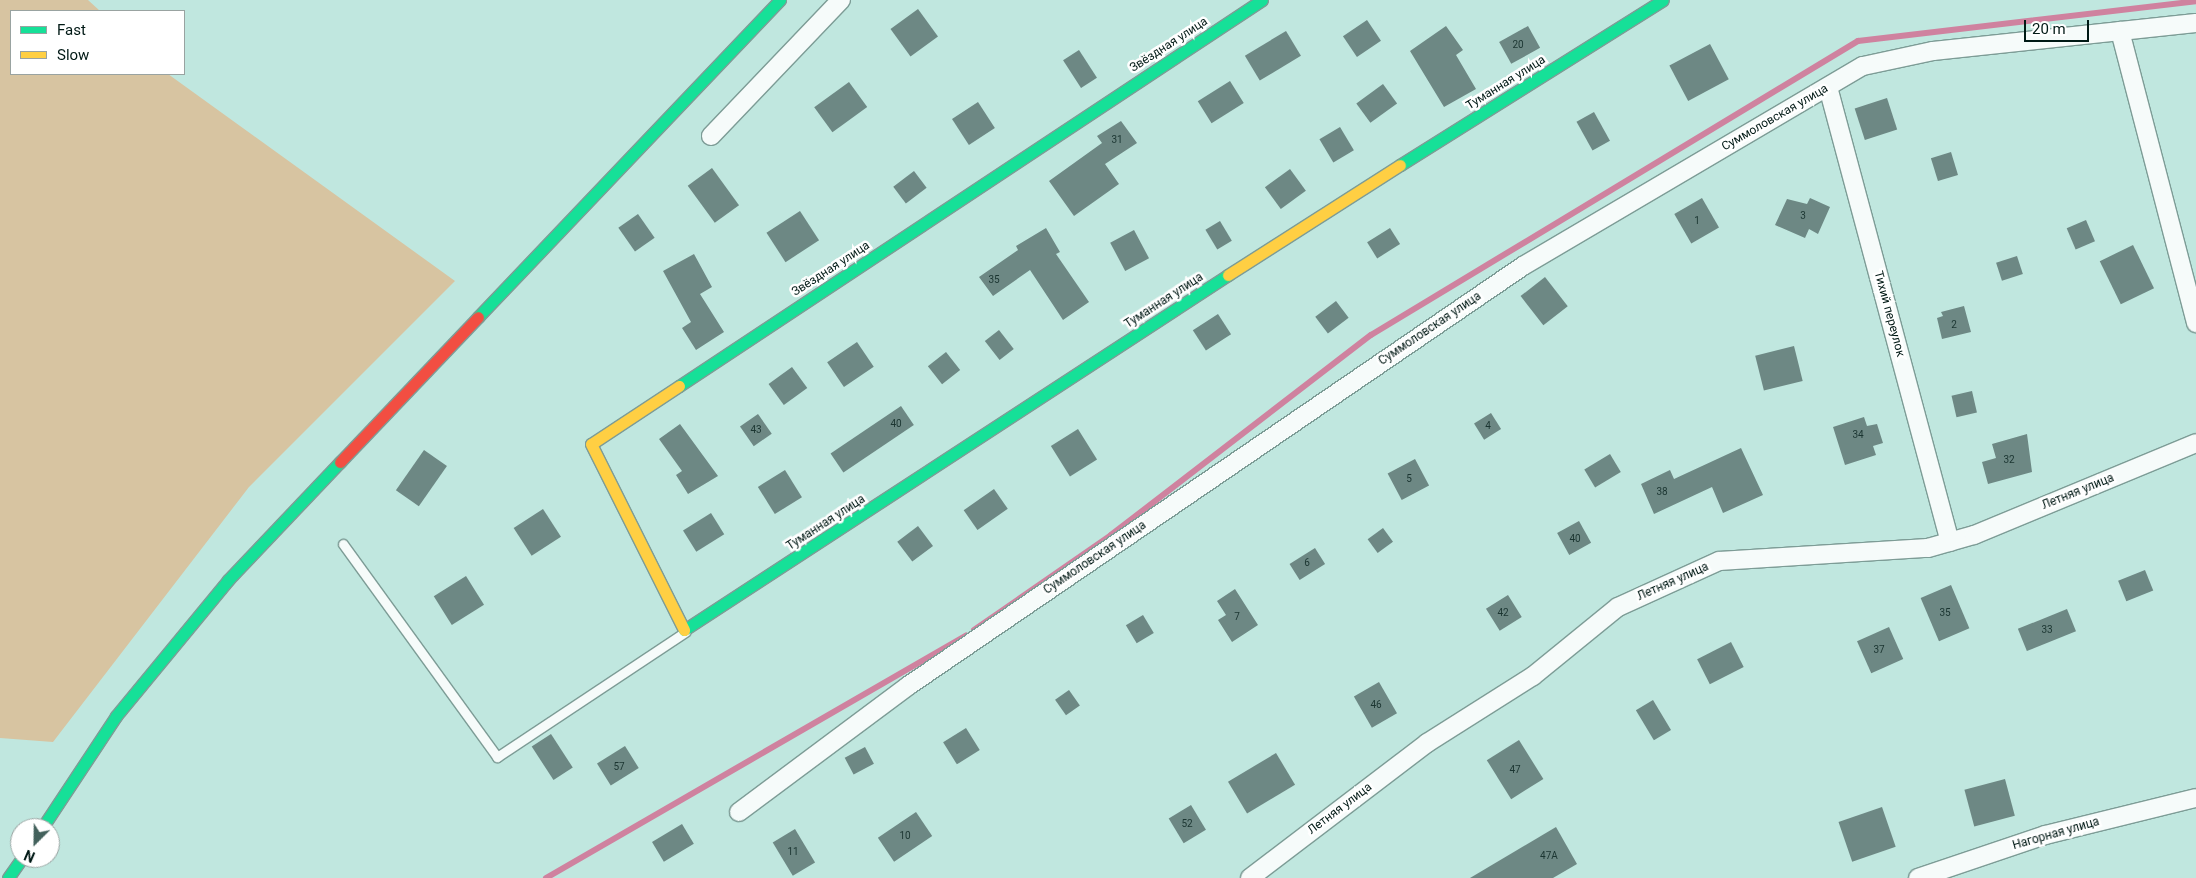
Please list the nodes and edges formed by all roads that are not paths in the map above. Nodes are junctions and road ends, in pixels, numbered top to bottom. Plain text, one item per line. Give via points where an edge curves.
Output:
1 (780, 0) edge
2 (841, 0) edge
3 (1262, 0) edge
4 (1663, 0) edge
5 (2196, 23) edge
6 (2120, 31) junction
7 (1828, 87) junction
8 (710, 136) dead end
9 (2196, 323) edge
10 (2196, 443) edge
11 (1950, 542) junction
12 (343, 544) dead end
13 (685, 632) junction
14 (2196, 798) edge
15 (739, 812) dead end
16 (49, 818) edge
17 (1250, 878) edge
18 (1918, 878) edge

1 - 16 street via 228,580 116,716
2 - 8 street
3 - 13 street, Звёздная улица via 590,444
4 - 13 street, Туманная улица via 1290,234
5 - 6 street, Суммоловская улица
6 - 7 street, Суммоловская улица via 1933,51 1863,66
6 - 9 street
7 - 11 street, Тихий переулок
7 - 15 street, Суммоловская улица via 1522,266 908,686
10 - 11 street, Летняя улица
11 - 17 street, Летняя улица via 1928,548 1719,561 1618,607 1533,676 1427,743
12 - 13 lane via 497,757
14 - 18 street, Нагорная улица via 2045,835

